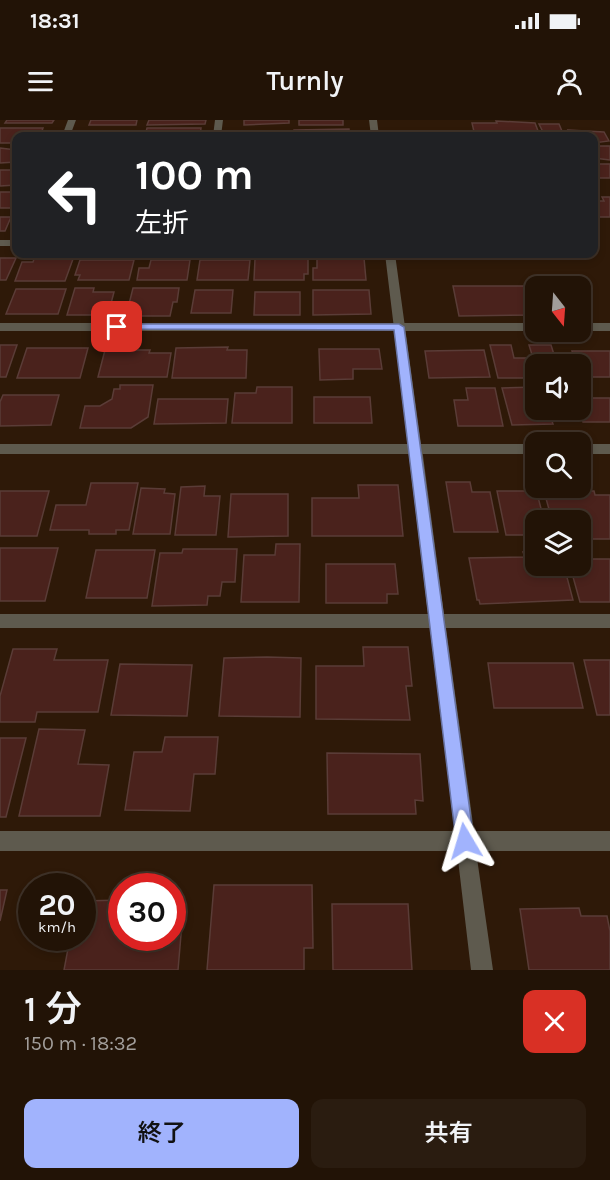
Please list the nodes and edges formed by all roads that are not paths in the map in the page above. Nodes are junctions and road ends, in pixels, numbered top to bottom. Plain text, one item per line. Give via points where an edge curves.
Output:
1 (390, 258) edge
2 (0, 327) edge
3 (399, 327) junction
4 (525, 327) edge
5 (591, 327) edge
6 (610, 327) edge
7 (415, 448) junction
8 (525, 448) edge
9 (0, 449) edge
10 (591, 449) edge
11 (610, 449) edge
12 (0, 621) edge
13 (437, 621) junction
14 (610, 621) edge
15 (0, 841) edge
16 (465, 841) junction
17 (610, 841) edge
18 (482, 970) edge

1 - 3 street
2 - 3 street
3 - 4 street
3 - 7 street
5 - 6 street
7 - 8 street
7 - 9 street
7 - 13 street
10 - 11 street
12 - 13 street
13 - 14 street
13 - 16 street
15 - 16 street
16 - 17 street
16 - 18 street

